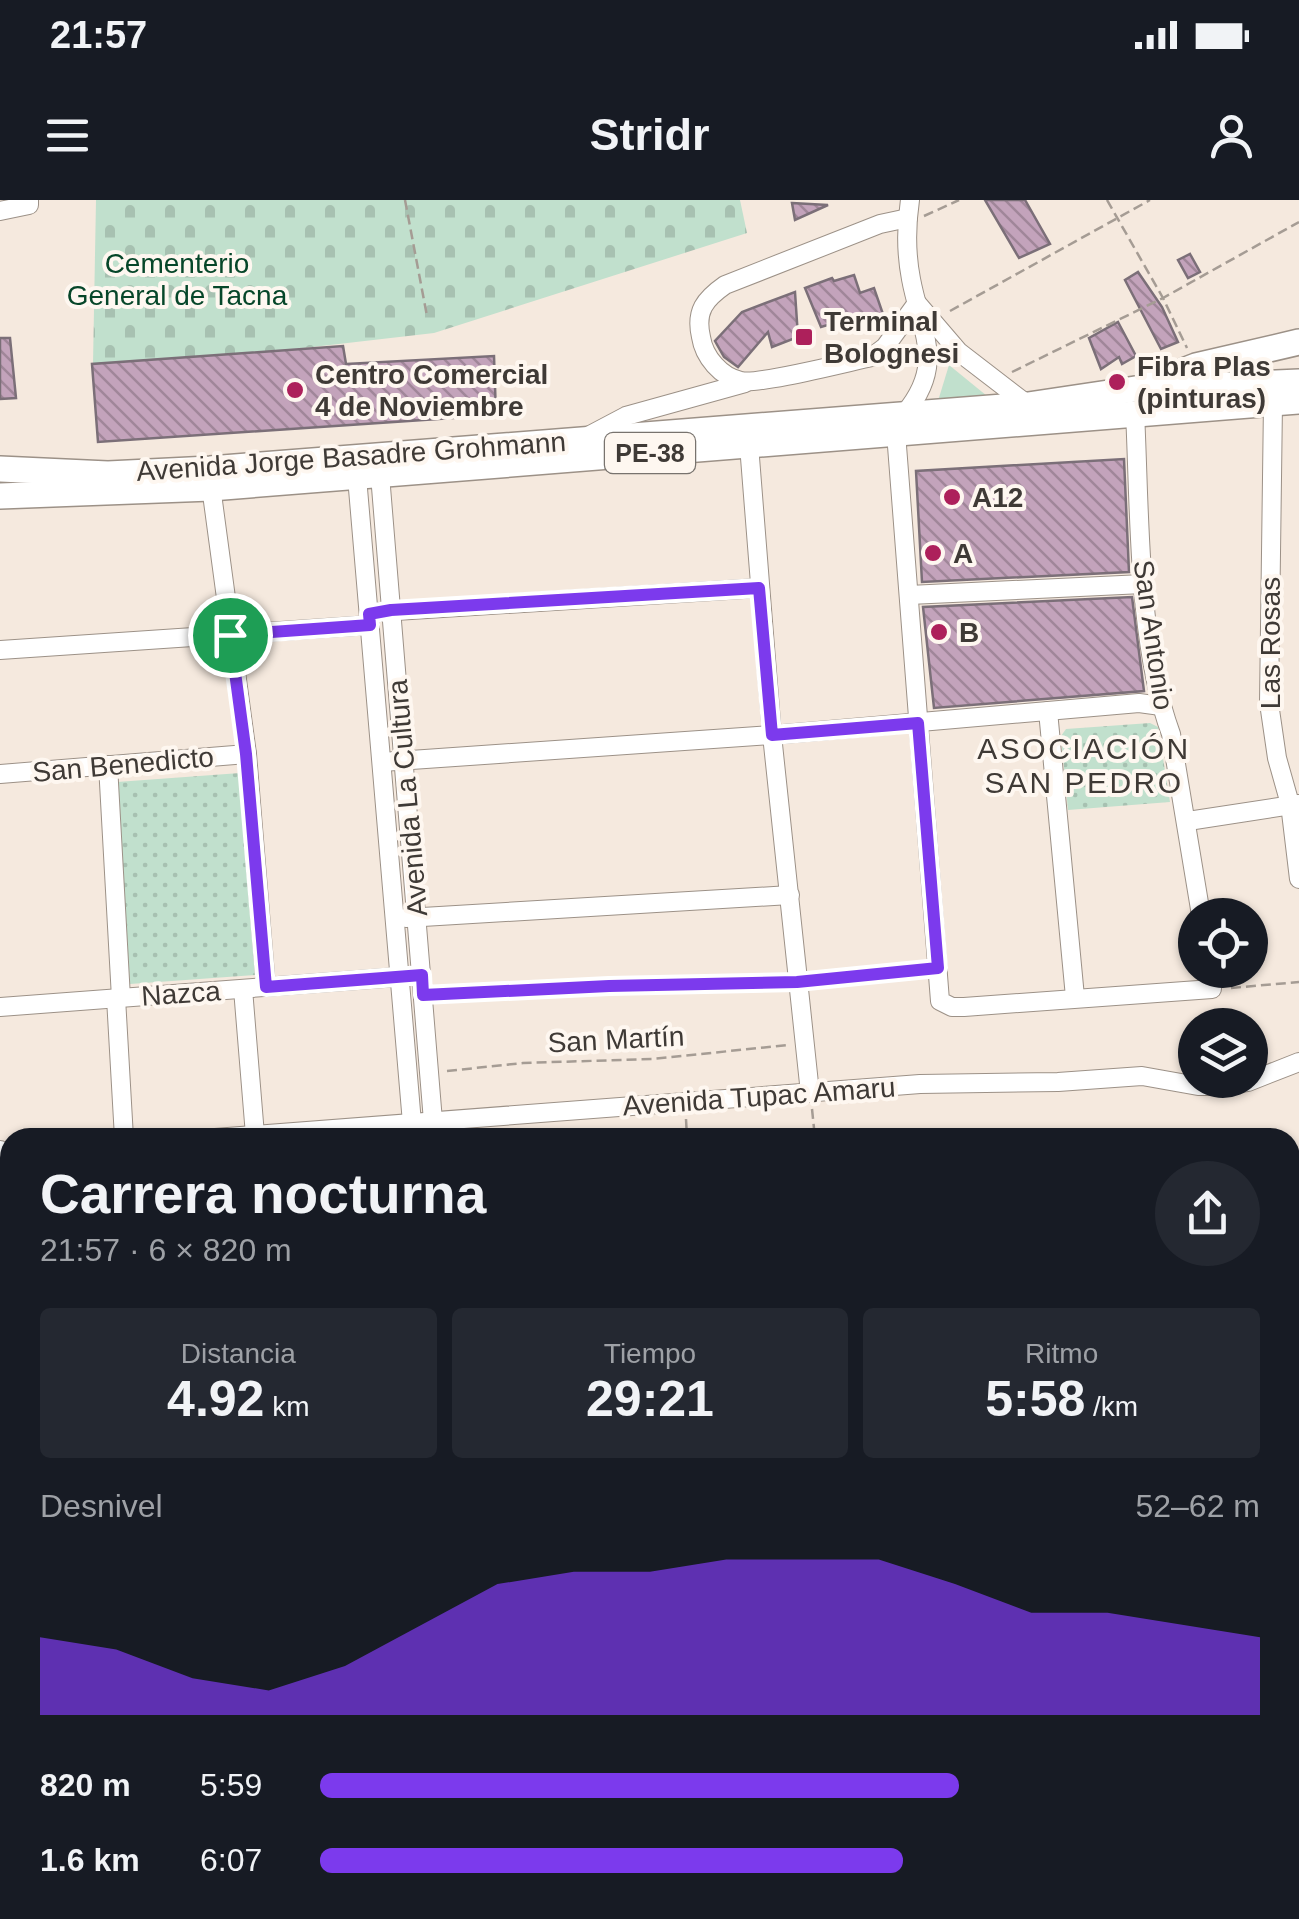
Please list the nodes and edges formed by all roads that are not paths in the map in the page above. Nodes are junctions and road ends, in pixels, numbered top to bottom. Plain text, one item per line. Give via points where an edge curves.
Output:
1 (30, 200) edge
2 (909, 209) edge
3 (0, 211) edge
4 (916, 304) junction
5 (1299, 342) edge
6 (745, 382) junction
7 (1299, 382) edge
8 (1135, 401) junction
9 (1286, 402) edge
10 (1028, 406) junction
11 (901, 423) junction
12 (583, 439) junction
13 (749, 445) junction
14 (0, 469) edge
15 (368, 476) junction
16 (210, 479) junction
17 (0, 496) edge
18 (1143, 584) junction
19 (759, 588) junction
20 (909, 594) junction
21 (391, 610) junction
22 (370, 620) junction
23 (230, 635) junction
24 (0, 650) edge
25 (1160, 706) junction
26 (1048, 711) junction
27 (918, 723) junction
28 (772, 735) junction
29 (246, 754) junction
30 (404, 761) junction
31 (382, 762) junction
32 (108, 765) junction
33 (0, 774) edge
34 (1294, 804) edge
35 (1188, 821) junction
36 (1299, 880) edge
37 (790, 895) junction
38 (1199, 898) edge
39 (416, 918) junction
40 (395, 919) junction
41 (422, 975) junction
42 (400, 977) junction
43 (1178, 984) edge
44 (266, 987) junction
45 (242, 989) junction
46 (1075, 997) junction
47 (119, 998) junction
48 (0, 1007) edge
49 (1299, 1062) edge
50 (810, 1092) junction
51 (433, 1121) junction
52 (412, 1123) junction
53 (124, 1128) edge
54 (254, 1128) edge
55 (341, 1128) edge

1 - 3 street
2 - 4 street
2 - 6 street via 705,300 700,332 706,354
4 - 6 street via 872,357
4 - 10 street via 959,352
4 - 11 street via 929,342 928,368
5 - 8 highway via 1196,366
6 - 12 street via 626,416
7 - 8 highway, Avenida Jorge Basadre Grohmann / PE-38
8 - 9 highway, Avenida Jorge Basadre Grohmann / PE-38
8 - 10 highway, Avenida Jorge Basadre Grohmann / PE-38
8 - 11 highway, Avenida Jorge Basadre Grohmann / PE-38
8 - 18 street, San Antonio
9 - 34 street, Las Rosas via 1269,703 1277,758
10 - 11 highway, Avenida Jorge Basadre Grohmann / PE-38
11 - 12 highway, Avenida Jorge Basadre Grohmann / PE-38
11 - 13 highway, Avenida Jorge Basadre Grohmann / PE-38
11 - 20 street
12 - 16 highway, Avenida Jorge Basadre Grohmann / PE-38
13 - 15 highway, Avenida Jorge Basadre Grohmann / PE-38
13 - 19 street
14 - 16 highway, Avenida Jorge Basadre Grohmann / PE-38
15 - 16 highway, Avenida Jorge Basadre Grohmann / PE-38
15 - 21 street, Avenida La Cultura
15 - 22 street, Avenida La Cultura
16 - 17 highway, Avenida Jorge Basadre Grohmann / PE-38
16 - 23 street
18 - 20 street
18 - 25 street, San Antonio
19 - 21 street
19 - 28 street
20 - 27 street
21 - 22 street
21 - 30 street, Avenida La Cultura
22 - 23 street
22 - 31 street, Avenida La Cultura
23 - 24 street
23 - 29 street
25 - 26 street
25 - 35 street, San Antonio
26 - 27 street
26 - 46 street
27 - 28 street
27 - 46 street via 940,1001 964,1007
28 - 30 street
28 - 37 street
29 - 32 street, San Benedicto
29 - 44 street
30 - 31 street
30 - 39 street, Avenida La Cultura
31 - 40 street, Avenida La Cultura
32 - 33 street, San Benedicto
32 - 47 street
34 - 35 street
34 - 36 street, Las Rosas
35 - 38 street, San Antonio
37 - 39 street
37 - 50 street
39 - 40 street
39 - 41 street, Avenida La Cultura
40 - 42 street, Avenida La Cultura
41 - 42 street, Nazca
41 - 51 street, Avenida La Cultura
42 - 44 street, Nazca
42 - 52 street, Avenida La Cultura
43 - 46 street
44 - 45 street, Nazca
45 - 47 street, Nazca
45 - 54 street
47 - 48 street, Nazca
47 - 53 street
49 - 50 street, Avenida Tupac Amaru via 1225,1086 1130,1076
50 - 51 street, Avenida Tupac Amaru
51 - 52 street, Avenida Tupac Amaru
52 - 55 street, Avenida Tupac Amaru

